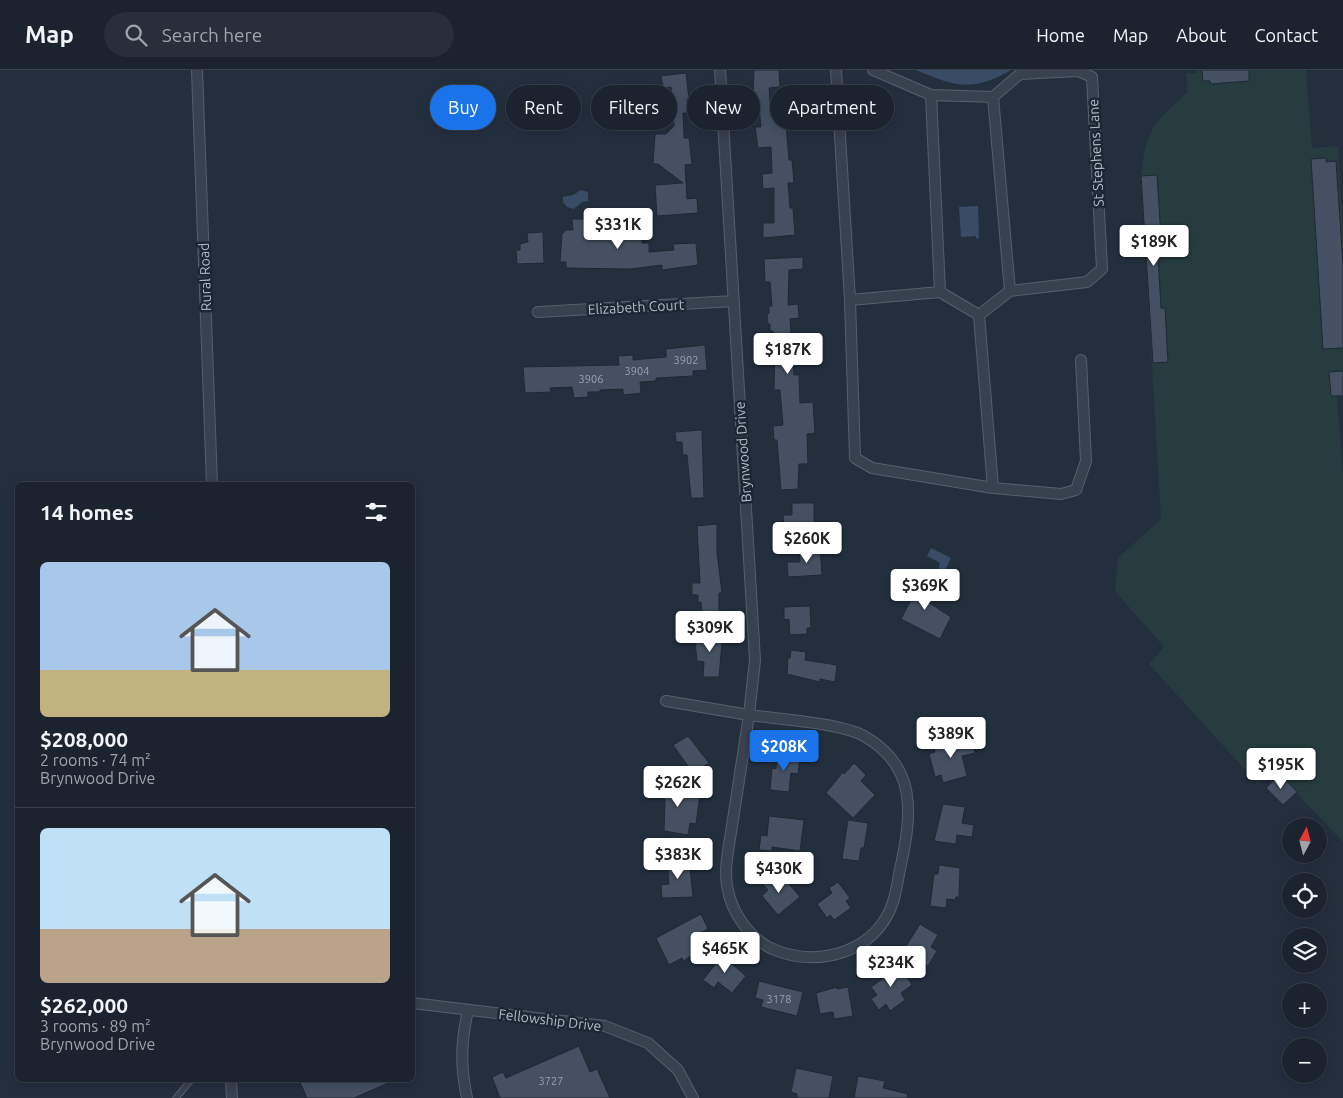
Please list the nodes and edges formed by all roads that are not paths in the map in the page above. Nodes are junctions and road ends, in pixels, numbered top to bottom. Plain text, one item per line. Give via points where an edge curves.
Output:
1 (197, 70) edge
2 (720, 70) edge
3 (836, 70) edge
4 (873, 70) edge
5 (931, 95) junction
6 (993, 98) junction
7 (1010, 291) junction
8 (940, 292) junction
9 (850, 300) junction
10 (734, 301) junction
11 (538, 312) dead end
12 (979, 315) junction
13 (1081, 360) dead end
14 (212, 482) edge
15 (993, 488) junction
16 (666, 701) dead end
17 (749, 715) junction
18 (415, 1003) edge
19 (468, 1010) junction
20 (189, 1082) edge
21 (231, 1082) edge
22 (176, 1098) edge
23 (232, 1098) edge
24 (467, 1098) edge
25 (693, 1098) edge

1 - 14 street, Rural Road
2 - 10 street, Brynwood Drive
3 - 9 street
4 - 5 street
5 - 6 street
5 - 8 street
6 - 7 street
6 - 7 street, St Stephens Lane via 1020,74 1078,71 1092,77 1102,269 1087,282
7 - 12 street
8 - 9 street
8 - 12 street
9 - 15 street via 855,458 872,468
10 - 11 street, Elizabeth Court
10 - 17 street, Brynwood Drive via 755,634
12 - 15 street
13 - 15 street via 1086,461 1076,490 1061,494
16 - 17 street, Brynwood Drive
17 - 17 street, Brynwood Drive via 725,873 732,905 750,932 771,948 788,955 820,958 852,949 875,931 893,903 908,828 909,805 905,783 888,755 862,735 845,729
18 - 19 street, Fellowship Drive
19 - 24 street via 461,1043 462,1077
19 - 25 street, Fellowship Drive via 606,1026 648,1042 678,1070
20 - 22 lane
21 - 23 street

